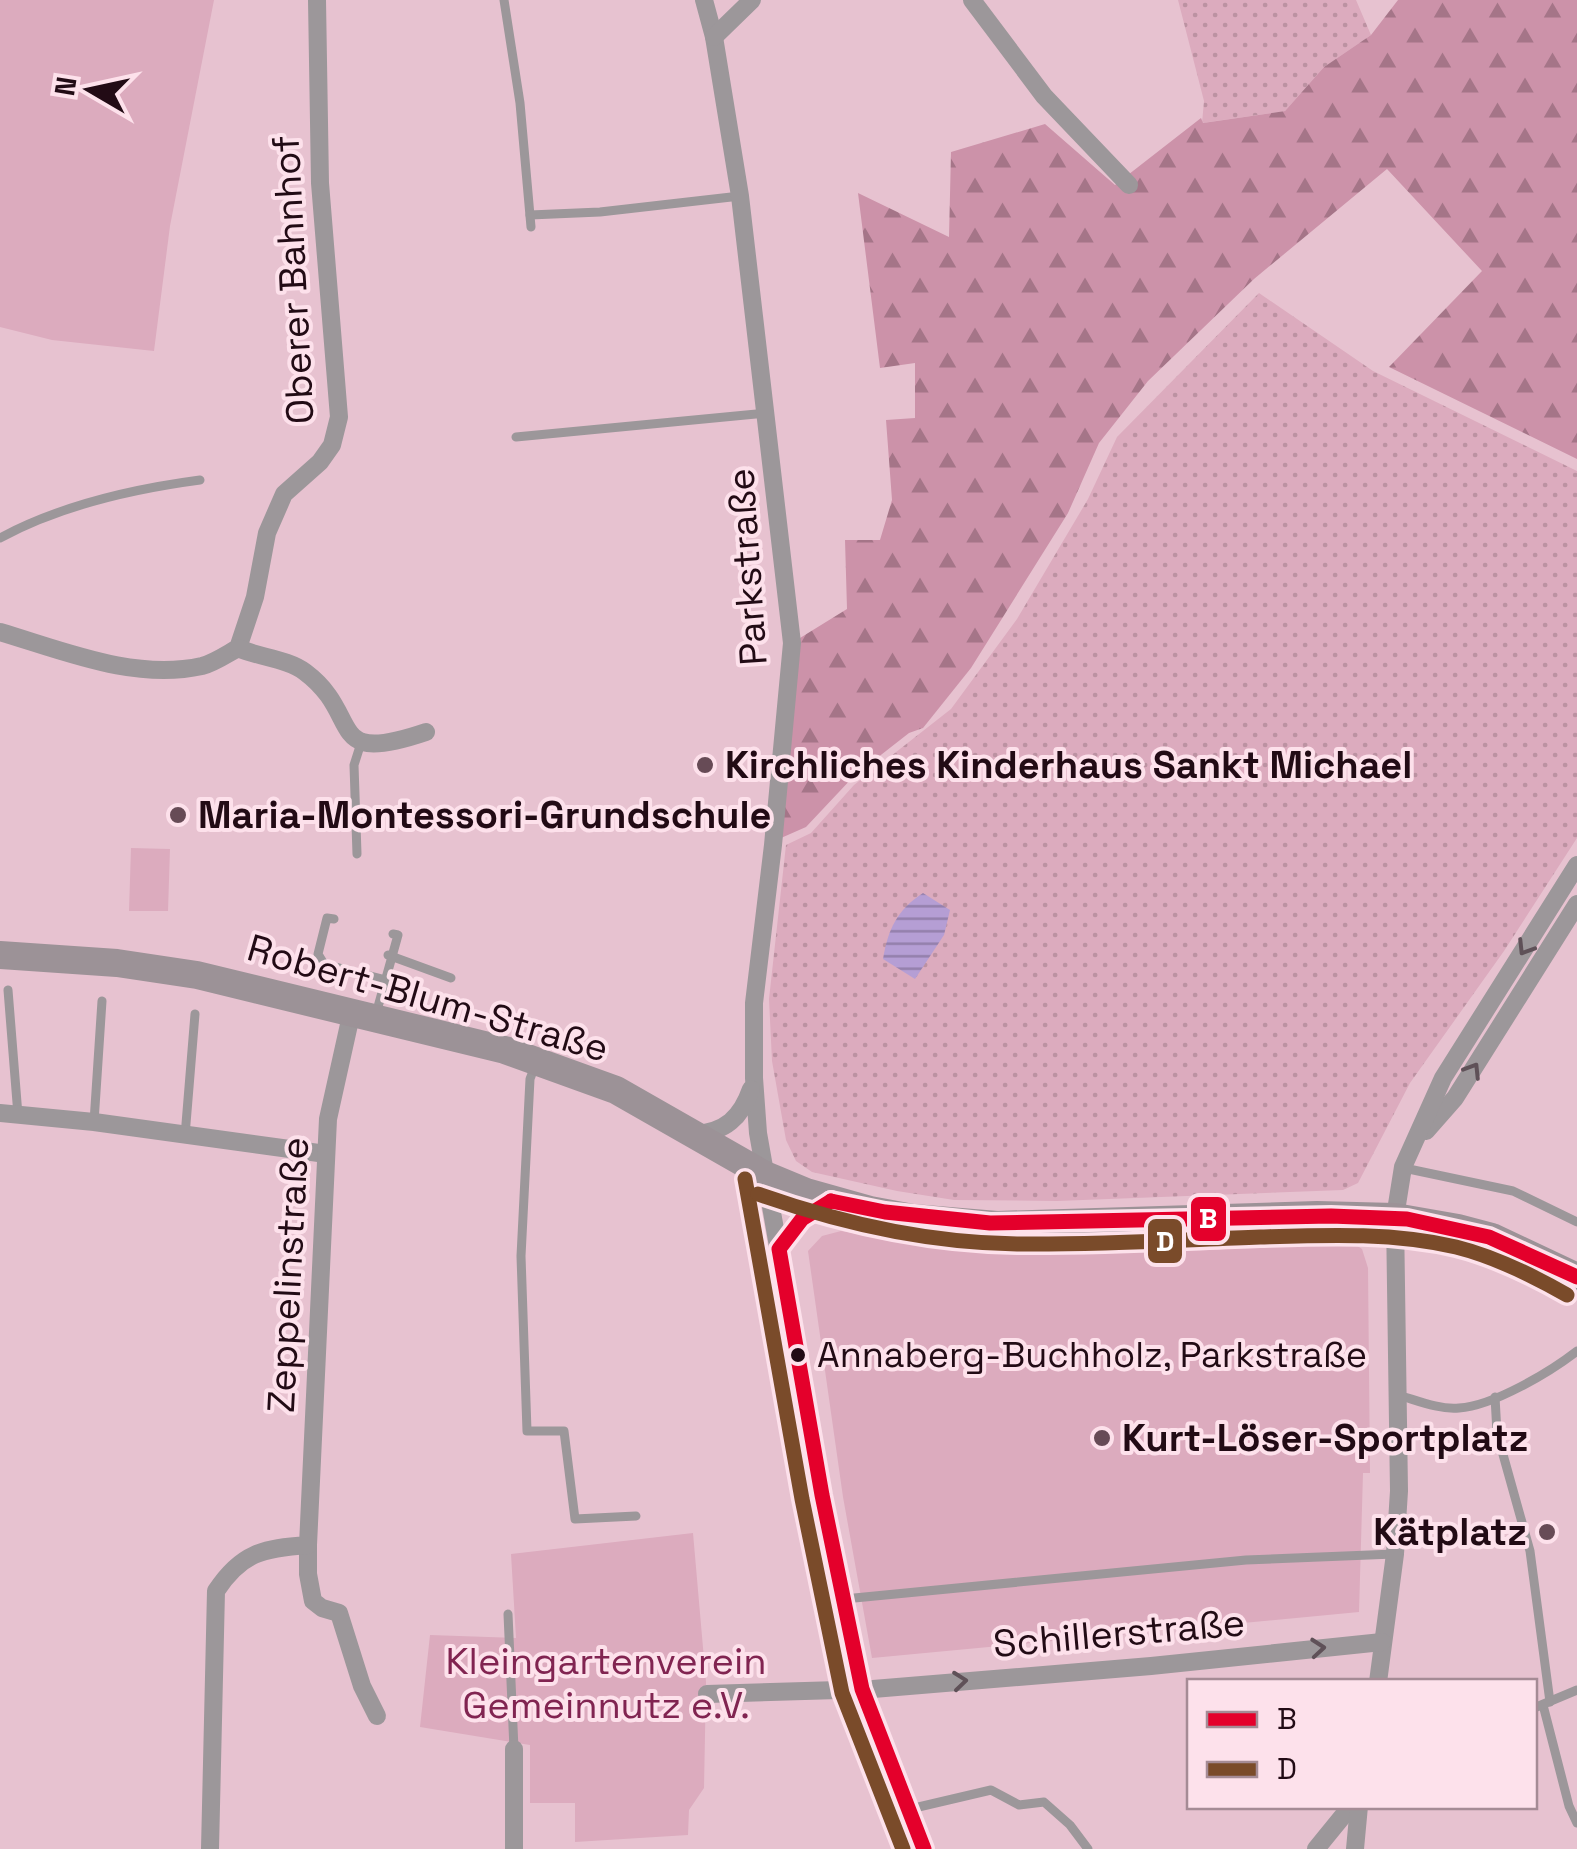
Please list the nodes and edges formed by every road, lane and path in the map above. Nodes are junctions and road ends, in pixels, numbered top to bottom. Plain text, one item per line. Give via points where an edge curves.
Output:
1 (317, 0) edge
2 (504, 0) edge
3 (704, 0) edge
4 (752, 0) edge
5 (972, 0) edge
6 (714, 37) junction
7 (1129, 185) dead end
8 (740, 196) junction
9 (530, 215) junction
10 (531, 227) dead end
11 (766, 412) junction
12 (516, 437) dead end
13 (200, 480) dead end
14 (0, 538) edge
15 (0, 632) edge
16 (238, 648) junction
17 (426, 732) dead end
18 (361, 743) junction
19 (357, 854) dead end
20 (1577, 865) edge
21 (1577, 904) edge
22 (334, 920) dead end
23 (394, 934) dead end
24 (0, 955) edge
25 (390, 956) junction
26 (451, 978) dead end
27 (386, 980) junction
28 (8, 990) dead end
29 (102, 1001) dead end
30 (195, 1014) dead end
31 (364, 1014) junction
32 (537, 1060) junction
33 (754, 1078) junction
34 (9, 1114) edge
35 (94, 1122) junction
36 (693, 1134) junction
37 (185, 1136) junction
38 (1412, 1146) junction
39 (326, 1154) junction
40 (1403, 1168) junction
41 (765, 1175) junction
42 (830, 1200) junction
43 (1394, 1217) junction
44 (1577, 1222) edge
45 (778, 1250) junction
46 (1577, 1277) edge
47 (1577, 1351) edge
48 (1398, 1395) junction
49 (1499, 1395) junction
50 (636, 1516) dead end
51 (308, 1545) junction
52 (1395, 1554) junction
53 (844, 1598) junction
54 (508, 1614) dead end
55 (1382, 1642) junction
56 (1378, 1679) edge
57 (862, 1689) junction
58 (1577, 1690) edge
59 (707, 1694) dead end
60 (1542, 1705) edge
61 (377, 1716) dead end
62 (514, 1749) joint
63 (1349, 1809) edge
64 (1359, 1809) edge
65 (910, 1810) junction
66 (1577, 1823) edge
67 (210, 1849) edge
68 (514, 1849) edge
69 (924, 1849) edge
70 (1088, 1849) edge
71 (1316, 1849) edge
72 (1355, 1849) edge

1 - 16 street, Oberer Bahnhof via 320,183 339,417 332,446 284,494 267,533
2 - 9 lane
3 - 6 street, Parkstraße
4 - 6 street
5 - 7 street via 1044,96
6 - 8 street, Parkstraße
8 - 9 lane
8 - 11 street, Parkstraße
9 - 10 lane
11 - 12 lane
11 - 33 street, Parkstraße via 792,642 754,1003
13 - 14 lane via 141,488 32,520
15 - 16 street via 99,661 158,670 205,666
16 - 18 street via 303,670
17 - 18 street via 386,744
18 - 19 lane via 354,765
20 -> 38 street via 1443,1078
38 -> 21 street via 1455,1098
22 - 27 lane via 327,918 318,954 324,964
23 - 25 lane
24 - 31 main road, Robert-Blum-Straße via 197,975
25 - 26 lane
25 - 27 lane
27 - 31 lane
28 - 34 lane
29 - 35 lane
30 - 37 lane
31 - 32 main road, Robert-Blum-Straße
31 - 39 street, Zeppelinstraße via 328,1119
32 - 36 main road, Robert-Blum-Straße via 616,1090
32 - 50 lane via 530,1079 520,1256 527,1431 564,1432 575,1519
33 - 36 street via 730,1123
33 - 41 street, Parkstraße
34 - 35 street
35 - 37 street
36 - 41 main road, Robert-Blum-Straße
37 - 39 street
38 - 40 street
39 - 51 street, Zeppelinstraße
40 - 43 street
40 - 44 lane via 1513,1192
41 - 42 main road, Robert-Blum-Straße
41 - 45 street, Parkstraße
42 - 43 main road, Robert-Blum-Straße via 996,1226
42 - 45 street via 802,1219
43 - 46 main road, Robert-Blum-Straße via 1492,1237
43 - 48 street
45 - 53 street, Parkstraße
47 - 49 lane
48 - 49 lane via 1458,1408
48 - 52 street
49 - 60 lane via 1498,1433 1530,1551
51 - 61 street, Zeppelinstraße via 313,1601 338,1613
51 - 67 street via 262,1550 232,1567 216,1592
52 - 53 lane via 1246,1560
52 - 55 street
53 - 57 street, Parkstraße
54 - 62 lane
55 - 56 street
57 -> 55 street, Schillerstraße
57 - 59 street
57 - 65 street, Parkstraße
58 - 60 lane
60 - 66 lane
62 - 68 street
63 - 71 street
64 - 72 street
65 - 69 street, Parkstraße
65 - 70 lane via 990,1790 1019,1804 1044,1802

